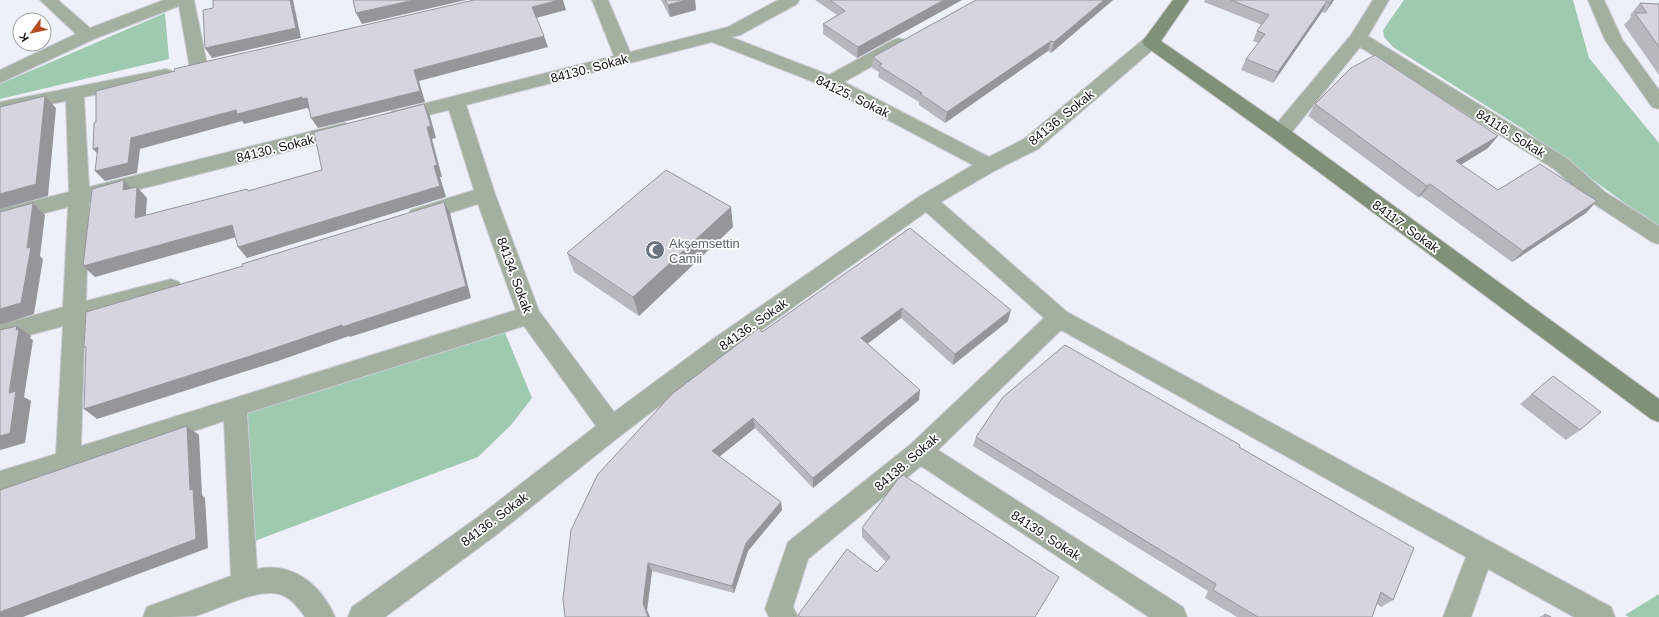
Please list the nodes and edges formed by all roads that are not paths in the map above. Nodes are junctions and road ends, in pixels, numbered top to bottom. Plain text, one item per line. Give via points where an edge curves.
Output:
1 (48, 0) edge
2 (179, 0) edge
3 (186, 0) edge
4 (600, 0) edge
5 (791, 0) edge
6 (1181, 0) edge
7 (1381, 0) edge
8 (1596, 0) edge
9 (88, 35) junction
10 (914, 35) edge
11 (712, 36) junction
12 (1358, 38) junction
13 (1151, 42) junction
14 (624, 58) junction
15 (0, 77) edge
16 (830, 82) junction
17 (75, 92) junction
18 (456, 102) junction
19 (1659, 103) edge
20 (0, 108) edge
21 (1280, 134) junction
22 (990, 165) junction
23 (485, 194) junction
24 (79, 197) junction
25 (927, 201) junction
26 (0, 217) edge
27 (402, 220) edge
28 (1659, 236) edge
29 (191, 283) edge
30 (75, 312) junction
31 (529, 315) junction
32 (1059, 318) junction
33 (0, 334) edge
34 (235, 407) junction
35 (1659, 412) edge
36 (612, 428) junction
37 (920, 452) junction
38 (68, 462) junction
39 (0, 483) edge
40 (1481, 552) junction
41 (245, 585) junction
42 (157, 617) edge
43 (320, 617) edge
44 (362, 617) edge
45 (784, 617) edge
46 (1173, 617) edge
47 (1457, 617) edge
48 (1601, 617) edge

1 - 9 street
2 - 9 street
3 - 17 street via 207,67
4 - 14 street
5 - 11 street, 84130. Sokak via 734,31
6 - 13 main road
7 - 12 street
8 - 19 street via 1614,40
9 - 15 street
10 - 16 street
11 - 14 street, 84130. Sokak
11 - 16 street, 84125. Sokak
12 - 21 street
12 - 28 street, 84116. Sokak via 1561,164 1598,197
13 - 21 main road, 84117. Sokak
13 - 22 street, 84136. Sokak via 1031,144
14 - 18 street, 84130. Sokak
16 - 22 street, 84125. Sokak
17 - 20 street
17 - 24 street
18 - 23 street, 84134. Sokak
18 - 24 street, 84130. Sokak
21 - 35 main road, 84117. Sokak
22 - 25 street, 84136. Sokak
23 - 27 street
23 - 31 street, 84134. Sokak
24 - 26 street, 84130. Sokak
24 - 30 street
25 - 32 street
25 - 36 street, 84136. Sokak via 721,346
29 - 30 street
30 - 33 street
30 - 38 street
31 - 34 street
31 - 36 street, 84134. Sokak
32 - 37 street, 84138. Sokak
32 - 40 street
34 - 38 street
34 - 41 street
36 - 44 street, 84136. Sokak via 487,526
37 - 45 street, 84138. Sokak via 797,551 779,609
37 - 46 street, 84139. Sokak
38 - 39 street
40 - 47 street
40 - 48 street
41 - 42 street
41 - 43 street via 267,580 293,585 303,593

